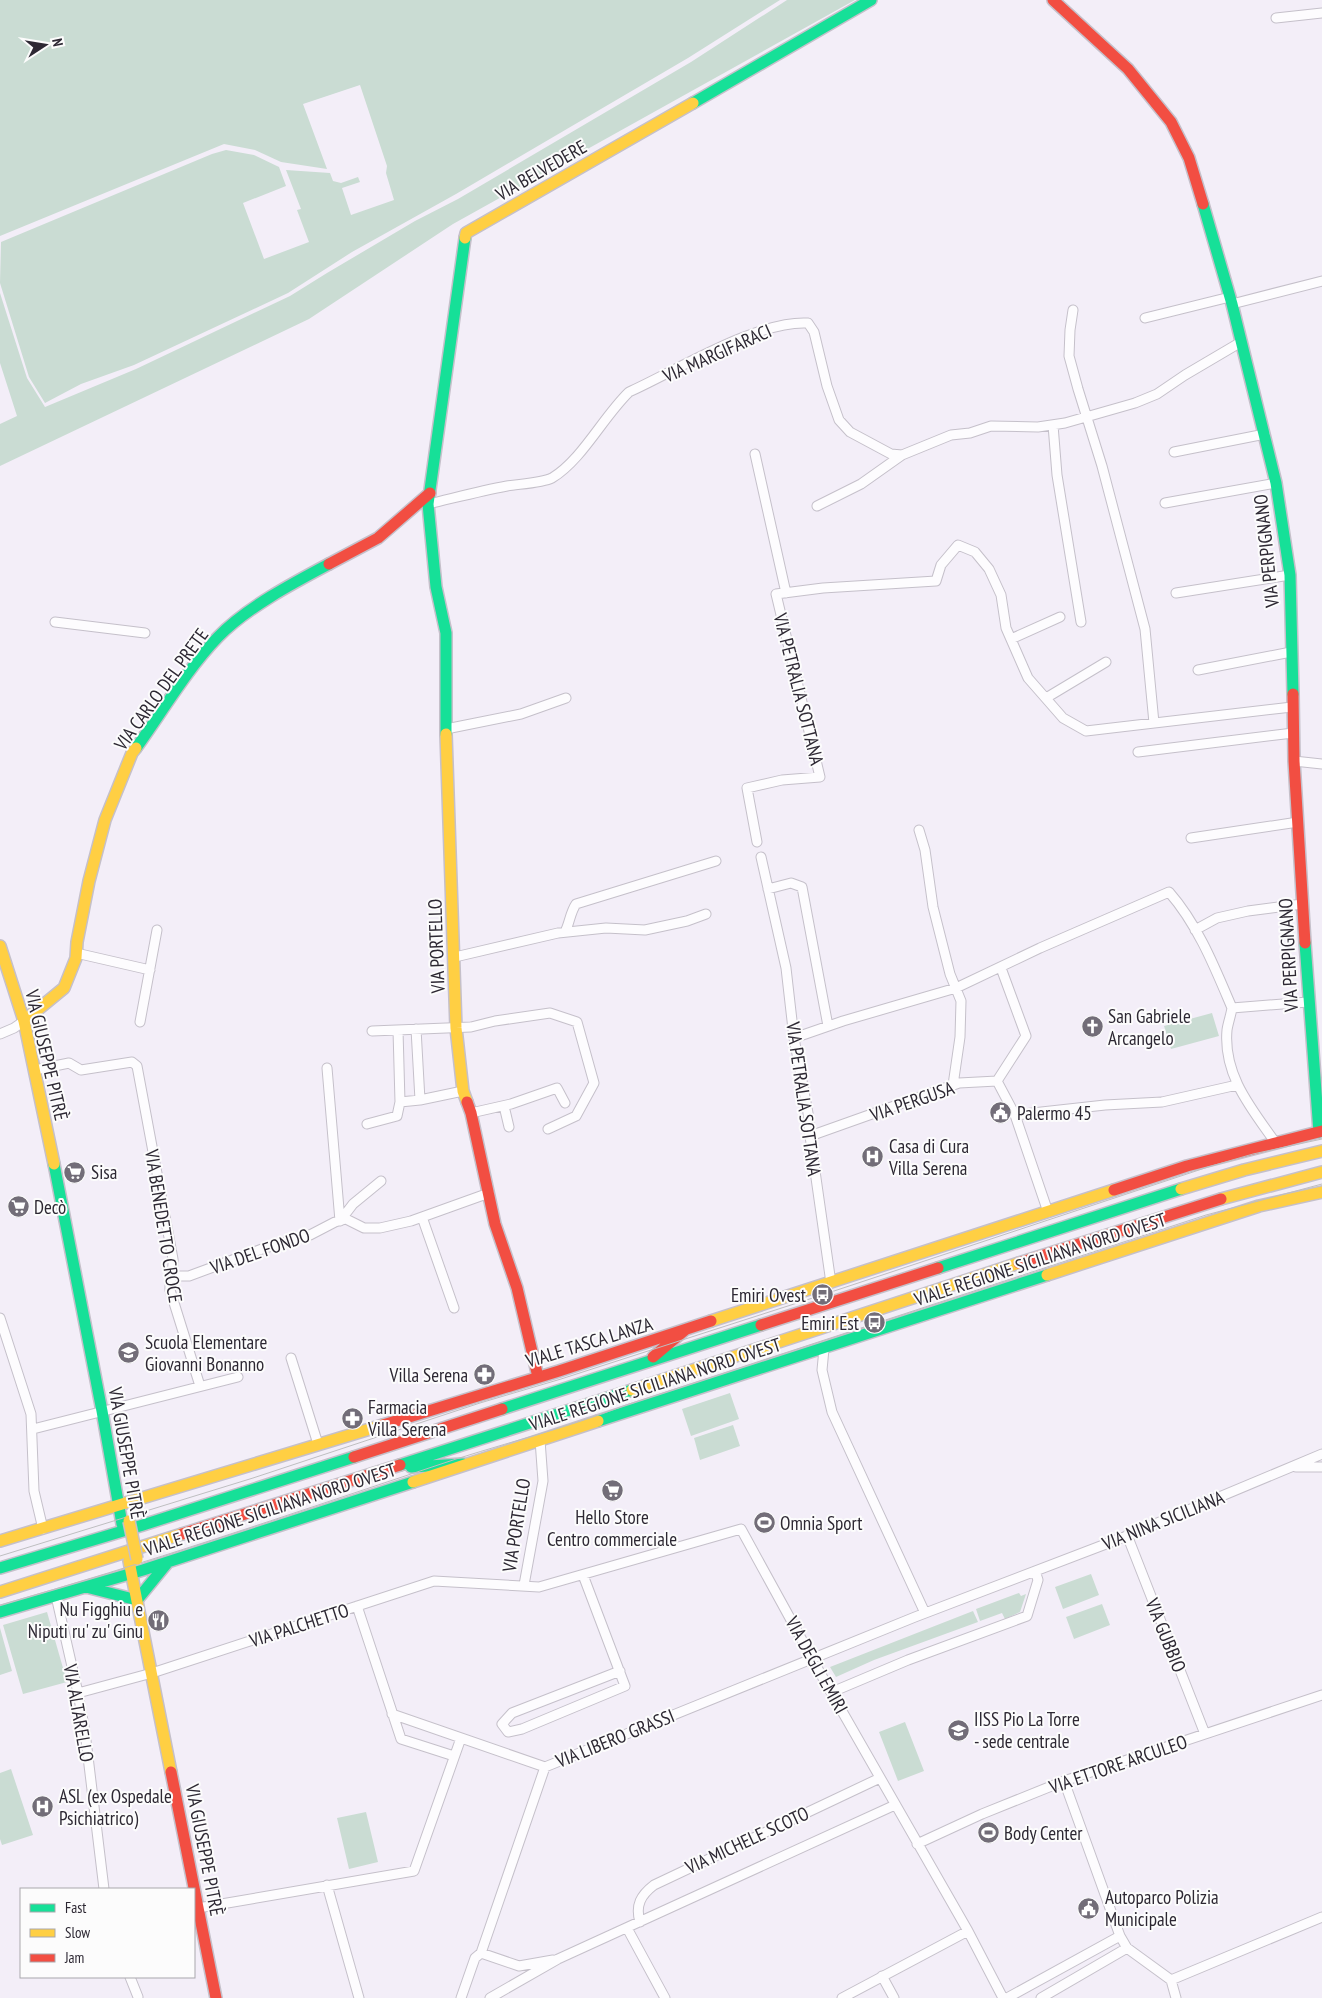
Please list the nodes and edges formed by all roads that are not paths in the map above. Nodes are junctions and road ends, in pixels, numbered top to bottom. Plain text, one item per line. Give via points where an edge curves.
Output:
1 (871, 0) edge
2 (1053, 0) edge
3 (1322, 13) edge
4 (1276, 18) dead end
5 (1322, 281) edge
6 (1231, 301) junction
7 (1073, 310) dead end
8 (1145, 318) dead end
9 (1242, 342) junction
10 (1086, 417) junction
11 (1053, 425) junction
12 (1264, 434) junction
13 (1174, 452) dead end
14 (755, 454) dead end
15 (902, 455) junction
16 (1276, 483) junction
17 (429, 498) junction
18 (1165, 503) dead end
19 (817, 506) dead end
20 (1290, 575) junction
21 (786, 593) junction
22 (1176, 593) dead end
23 (1060, 616) dead end
24 (55, 622) dead end
25 (1081, 622) dead end
26 (145, 633) dead end
27 (1011, 639) junction
28 (1291, 652) junction
29 (1106, 662) dead end
30 (1198, 670) dead end
31 (566, 698) dead end
32 (1046, 698) junction
33 (1292, 707) junction
34 (1154, 723) junction
35 (446, 729) junction
36 (1293, 733) junction
37 (1138, 752) dead end
38 (1294, 762) junction
39 (1322, 764) edge
40 (1298, 822) junction
41 (919, 830) dead end
42 (1191, 838) dead end
43 (757, 842) dead end
44 (761, 857) dead end
45 (716, 861) dead end
46 (768, 889) junction
47 (1302, 904) junction
48 (706, 914) dead end
49 (157, 930) dead end
50 (1195, 930) junction
51 (565, 932) junction
52 (0, 946) edge
53 (76, 953) junction
54 (455, 957) junction
55 (1001, 968) junction
56 (150, 970) junction
57 (956, 988) junction
58 (1308, 1002) junction
59 (1232, 1008) junction
60 (24, 1021) junction
61 (140, 1022) dead end
62 (828, 1026) junction
63 (456, 1028) junction
64 (416, 1029) junction
65 (398, 1030) junction
66 (372, 1031) dead end
67 (0, 1034) edge
68 (794, 1038) junction
69 (327, 1068) dead end
70 (35, 1070) junction
71 (997, 1081) junction
72 (953, 1085) junction
73 (1238, 1085) junction
74 (463, 1091) junction
75 (420, 1100) junction
76 (400, 1102) junction
77 (565, 1103) dead end
78 (504, 1106) junction
79 (474, 1112) junction
80 (1015, 1115) junction
81 (367, 1124) dead end
82 (509, 1127) dead end
83 (548, 1129) dead end
84 (1320, 1132) edge
85 (810, 1136) junction
86 (1275, 1142) junction
87 (1322, 1151) edge
88 (1322, 1172) edge
89 (381, 1181) dead end
90 (1322, 1192) edge
91 (489, 1193) junction
92 (1048, 1212) junction
93 (422, 1217) junction
94 (343, 1220) junction
95 (172, 1276) junction
96 (831, 1283) junction
97 (454, 1308) dead end
98 (0, 1318) edge
99 (685, 1330) junction
100 (824, 1348) junction
101 (291, 1358) dead end
102 (646, 1363) junction
103 (238, 1377) dead end
104 (538, 1377) junction
105 (200, 1386) junction
106 (102, 1411) junction
107 (33, 1429) junction
108 (540, 1440) junction
109 (318, 1444) junction
110 (1322, 1454) edge
111 (463, 1464) junction
112 (1290, 1466) junction
113 (395, 1467) junction
114 (1322, 1468) edge
115 (139, 1499) junction
116 (118, 1505) junction
117 (126, 1523) junction
118 (43, 1529) junction
119 (1128, 1535) junction
120 (0, 1541) edge
121 (133, 1560) junction
122 (168, 1562) junction
123 (0, 1568) edge
124 (143, 1570) junction
125 (1035, 1571) junction
126 (131, 1574) junction
127 (583, 1575) junction
128 (524, 1585) junction
129 (86, 1587) junction
130 (0, 1592) edge
131 (56, 1596) junction
132 (137, 1600) junction
133 (356, 1606) junction
134 (0, 1612) edge
135 (925, 1613) junction
136 (812, 1658) junction
137 (620, 1671) junction
138 (152, 1673) junction
139 (832, 1692) junction
140 (78, 1693) junction
141 (1322, 1695) edge
142 (392, 1714) junction
143 (1205, 1734) junction
144 (461, 1738) junction
145 (454, 1756) junction
146 (545, 1766) junction
147 (880, 1778) junction
148 (1064, 1781) junction
149 (895, 1805) junction
150 (917, 1844) junction
151 (327, 1885) junction
152 (104, 1888) edge
153 (194, 1888) edge
154 (195, 1893) edge
155 (198, 1908) junction
156 (1322, 1916) edge
157 (640, 1922) junction
158 (627, 1928) junction
159 (968, 1931) junction
160 (1120, 1936) junction
161 (1127, 1948) junction
162 (481, 1953) junction
163 (558, 1959) junction
164 (519, 1966) junction
165 (882, 1976) junction
166 (130, 1978) edge
167 (523, 1980) junction
168 (1171, 1980) junction
169 (138, 1997) edge
170 (216, 1998) edge
171 (360, 1998) edge
172 (461, 1998) edge
173 (490, 1998) edge
174 (665, 1998) edge
175 (842, 1998) edge
176 (894, 1998) edge
177 (1005, 1998) edge
178 (1041, 1998) edge
179 (1176, 1998) edge

1 - 17 street, VIA BELVEDERE via 466,233
2 - 6 street, VIA PERPIGNANO via 1128,68 1171,122 1189,158
3 - 4 street
5 - 6 street
6 - 8 street
6 - 9 street, VIA PERPIGNANO
7 - 10 street via 1069,356
9 - 10 street via 1157,394
9 - 12 street, VIA PERPIGNANO
10 - 11 street
10 - 34 street via 1145,629
11 - 15 street via 991,426 951,435
11 - 25 street via 1058,483
12 - 13 street
12 - 16 street, VIA PERPIGNANO
14 - 21 street, VIA PETRALIA SOTTANA
15 - 17 street, VIA MARGIFARACI via 891,454 850,432 839,420 814,332 808,323 794,322 763,330 629,392 613,407 565,468 550,479
15 - 19 street via 854,487
16 - 18 street
16 - 20 street, VIA PERPIGNANO
17 - 35 street, VIA PORTELLO via 436,587 446,634
17 - 53 street, VIA CARLO DEL PRETE via 378,538 290,585 238,620 218,637 196,664 132,753 105,820 89,881
20 - 22 street
20 - 28 street, VIA PERPIGNANO
21 - 27 street via 936,581 941,565 958,545 975,552 989,569 1001,596
21 - 43 street, VIA PETRALIA SOTTANA via 776,594 820,777 782,780 747,788
23 - 27 street
24 - 26 street
27 - 32 street via 1028,678
28 - 30 street
28 - 33 street, VIA PERPIGNANO
29 - 32 street
31 - 35 street via 521,714
32 - 34 street via 1063,718 1086,730
33 - 34 street
33 - 36 street, VIA PERPIGNANO
35 - 54 street, VIA PORTELLO
36 - 37 street
36 - 38 street, VIA PERPIGNANO
38 - 39 street
38 - 40 street, VIA PERPIGNANO
40 - 42 street
40 - 47 street, VIA PERPIGNANO
41 - 57 street via 933,908
44 - 46 street, VIA PETRALIA SOTTANA
45 - 51 street via 576,904
46 - 62 street via 791,883 802,887
46 - 68 street, VIA PETRALIA SOTTANA via 786,968
47 - 50 street via 1217,918
47 - 58 street, VIA PERPIGNANO
48 - 51 street via 645,930 606,928
49 - 56 street
50 - 55 street via 1169,892
50 - 59 street
51 - 54 street
52 - 60 street, VIA GIUSEPPE PITRÈ
53 - 56 street
53 - 60 street, VIA CARLO DEL PRETE via 64,988
54 - 63 street, VIA PORTELLO
55 - 57 street
55 - 71 street via 1026,1036
56 - 61 street
57 - 62 street
57 - 72 street via 961,1001 960,1037
58 - 59 street
58 - 84 street, VIA PERPIGNANO
59 - 73 street via 1227,1031 1229,1064
60 - 67 street, VIA CARLO DEL PRETE
60 - 70 street, VIA GIUSEPPE PITRÈ
62 - 68 street
63 - 64 street
63 - 74 street, VIA PORTELLO
63 - 83 street via 550,1013 577,1022 594,1083 576,1116
64 - 65 street
64 - 75 street
65 - 66 street
65 - 76 street
68 - 85 street, VIA PETRALIA SOTTANA
69 - 94 street
70 - 95 street, VIA BENEDETTO CROCE via 69,1063 81,1070 136,1064 173,1259
70 - 106 street, VIA GIUSEPPE PITRÈ
71 - 72 street, VIA PERGUSA
71 - 80 street
72 - 85 street, VIA PERGUSA
73 - 80 street via 1162,1102
73 - 86 street
74 - 75 street
74 - 79 street, VIA PORTELLO
75 - 76 street
76 - 81 street via 397,1116
77 - 78 street via 557,1088
78 - 79 street
78 - 82 street
79 - 91 street, VIA PORTELLO
80 - 92 street
84 - 86 street
85 - 96 street, VIA PETRALIA SOTTANA
86 - 92 street via 1187,1166
87 - 102 street, VIALE REGIONE SICILIANA NORD OVEST via 1220,1176
88 - 113 street, VIALE REGIONE SICILIANA NORD OVEST via 1178,1211
89 - 94 street via 354,1204
90 - 100 street, VIALE REGIONE SICILIANA NORD OVEST via 1217,1218
91 - 93 street
91 - 104 street, VIA PORTELLO via 495,1224 517,1288
92 - 96 street, VIALE TASCA LANZA
93 - 94 street via 380,1228 364,1228
93 - 97 street
94 - 95 street, VIA DEL FONDO via 310,1235 189,1276
95 - 105 street, VIA BENEDETTO CROCE via 170,1290
96 - 99 street, VIALE TASCA LANZA
98 - 107 street
99 - 102 street
99 - 104 street, VIALE TASCA LANZA
100 - 108 street, VIALE REGIONE SICILIANA NORD OVEST
100 - 135 street via 822,1370 832,1412
101 - 109 street
102 - 123 street, VIALE REGIONE SICILIANA NORD OVEST via 144,1525
103 - 105 street
104 - 109 street, VIALE TASCA LANZA
105 - 106 street
106 - 107 street
106 - 116 street, VIA GIUSEPPE PITRÈ
107 - 118 street via 34,1491
108 - 111 street, VIALE REGIONE SICILIANA NORD OVEST
108 - 128 street, VIA PORTELLO via 543,1481
109 - 115 street, VIALE TASCA LANZA
110 - 112 street, VIA NINA SICILIANA
111 - 113 street
111 - 122 street, VIALE REGIONE SICILIANA NORD OVEST
112 - 114 street, VIA NINA SICILIANA
112 - 119 street, VIA NINA SICILIANA
113 - 130 street, VIALE REGIONE SICILIANA NORD OVEST
115 - 116 street
115 - 117 street, VIA GIUSEPPE PITRÈ via 129,1511
116 - 117 street, VIA GIUSEPPE PITRÈ
116 - 118 street
117 - 121 street, VIA GIUSEPPE PITRÈ, bridge
118 - 120 street
119 - 125 street, VIA NINA SICILIANA
119 - 143 street, VIA GUBBIO
121 - 124 street, VIA GIUSEPPE PITRÈ
121 - 126 street, VIA GIUSEPPE PITRÈ
122 - 124 street, VIALE REGIONE SICILIANA NORD OVEST
122 - 132 street
124 - 126 street, VIALE REGIONE SICILIANA NORD OVEST
125 - 135 street, VIA NINA SICILIANA
125 - 139 street via 1038,1580 1027,1616
126 - 129 street, VIALE REGIONE SICILIANA NORD OVEST
126 - 132 street, VIA GIUSEPPE PITRÈ
127 - 128 street, VIA DEGLI EMIRI via 539,1587
127 - 136 street, VIA DEGLI EMIRI via 741,1529
127 - 137 street
128 - 133 street, VIA PALCHETTO via 434,1581
129 - 131 street, VIALE REGIONE SICILIANA NORD OVEST
129 - 132 street
131 - 134 street, VIALE REGIONE SICILIANA NORD OVEST
131 - 140 street, VIA ALTARELLO
132 - 138 street, VIA GIUSEPPE PITRÈ
133 - 138 street, VIA PALCHETTO
133 - 142 street
135 - 136 street, VIA NINA SICILIANA
136 - 139 street, VIA DEGLI EMIRI
136 - 146 street, VIA LIBERO GRASSI
137 - 137 street via 625,1686 522,1729 508,1732 502,1724 512,1712
138 - 140 street, VIA PALCHETTO
138 - 153 street, VIA GIUSEPPE PITRÈ
139 - 147 street, VIA DEGLI EMIRI
140 - 152 street, VIA ALTARELLO
141 - 143 street, VIA ETTORE ARCULEO
142 - 144 street
142 - 145 street via 401,1739
143 - 148 street, VIA ETTORE ARCULEO
144 - 145 street
144 - 146 street
145 - 151 street via 414,1871
146 - 162 street, VIA LIBERO GRASSI
147 - 149 street, VIA DEGLI EMIRI
147 - 157 street, VIA MICHELE SCOTO via 654,1885 644,1892 638,1909
148 - 150 street, VIA ETTORE ARCULEO
148 - 160 street
149 - 150 street, VIA DEGLI EMIRI
149 - 157 street, VIA MICHELE SCOTO
150 - 159 street, VIA DEGLI EMIRI
151 - 155 street
151 - 171 street
154 - 155 street, VIA GIUSEPPE PITRÈ
155 - 170 street, VIA GIUSEPPE PITRÈ
156 - 168 street
157 - 158 street, VIA MICHELE SCOTO
158 - 163 street, VIA MICHELE SCOTO
158 - 174 street
159 - 165 street
159 - 177 street, VIA DEGLI EMIRI
160 - 161 street
160 - 177 street
161 - 168 street
161 - 178 street
162 - 164 street
162 - 172 street, VIA LIBERO GRASSI via 475,1958
163 - 164 street
163 - 167 street
164 - 167 street
165 - 175 street
165 - 176 street
166 - 169 street
167 - 173 street
168 - 179 street

